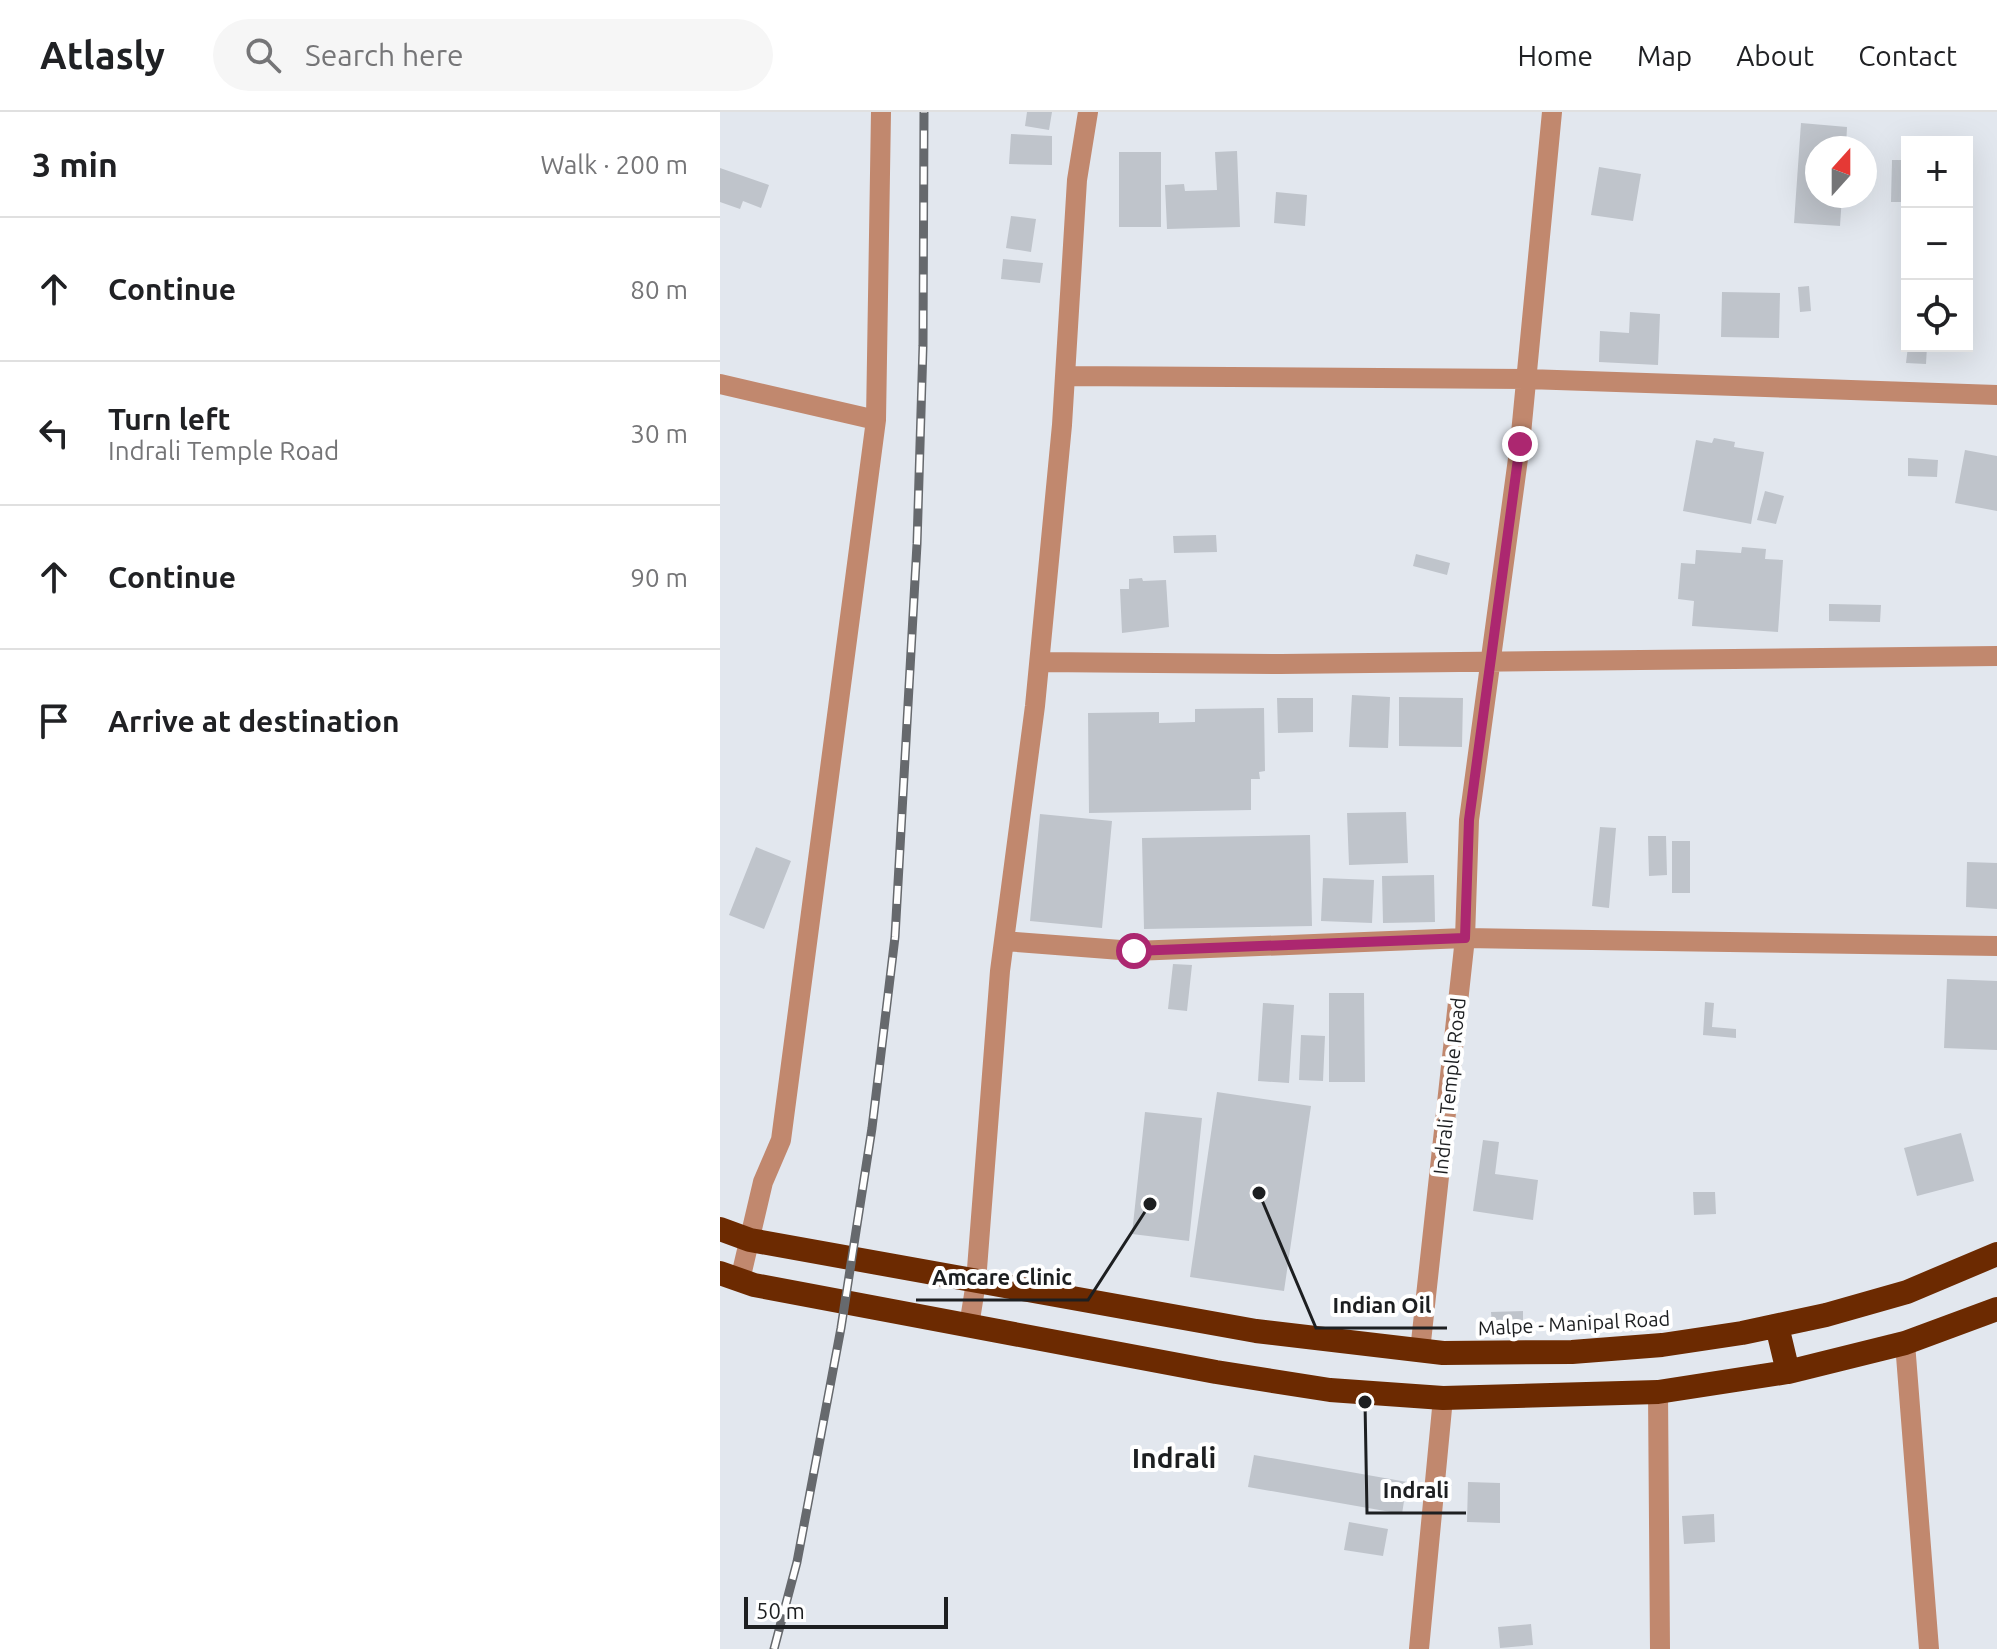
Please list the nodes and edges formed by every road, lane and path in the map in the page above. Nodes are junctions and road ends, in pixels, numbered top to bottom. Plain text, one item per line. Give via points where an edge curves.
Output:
1 (881, 112) edge
2 (1088, 112) edge
3 (1552, 112) edge
4 (1065, 376) junction
5 (1527, 379) junction
6 (720, 384) edge
7 (1997, 395) edge
8 (876, 420) junction
9 (1997, 656) edge
10 (1040, 662) junction
11 (1491, 662) junction
12 (1465, 938) junction
13 (1004, 941) junction
14 (1997, 946) edge
15 (720, 1229) edge
16 (750, 1240) junction
17 (1997, 1254) edge
18 (730, 1277) edge
19 (976, 1282) junction
20 (1997, 1309) edge
21 (969, 1326) junction
22 (1777, 1326) junction
23 (1905, 1343) junction
24 (1420, 1351) junction
25 (1788, 1372) junction
26 (1658, 1392) junction
27 (1443, 1398) junction
28 (1419, 1649) edge
29 (1660, 1649) edge
30 (1929, 1649) edge

1 - 8 street
2 - 4 street via 1077,180
3 - 5 street, Indrali Temple Road
4 - 5 street
4 - 10 street
5 - 7 street
5 - 11 street, Indrali Temple Road
6 - 8 street
8 - 16 street via 781,1140 763,1182
9 - 11 street
10 - 11 street
10 - 13 street
11 - 12 street, Indrali Temple Road via 1469,820
12 - 13 street via 1134,951
12 - 14 street
12 - 24 street, Indrali Temple Road
13 - 19 street
15 - 16 highway, Malpe - Manipal Road
16 - 18 street
16 - 19 highway, Malpe - Manipal Road
17 - 22 highway, Malpe - Manipal Road via 1907,1292
18 - 21 highway
19 - 21 street
19 - 24 highway, Malpe - Manipal Road via 1256,1331
20 - 23 highway
21 - 27 highway via 1330,1390
22 - 24 highway, Malpe - Manipal Road via 1662,1345 1572,1352
22 - 25 highway
23 - 25 highway
23 - 30 street
25 - 26 highway
26 - 27 highway
26 - 29 street
27 - 28 street

